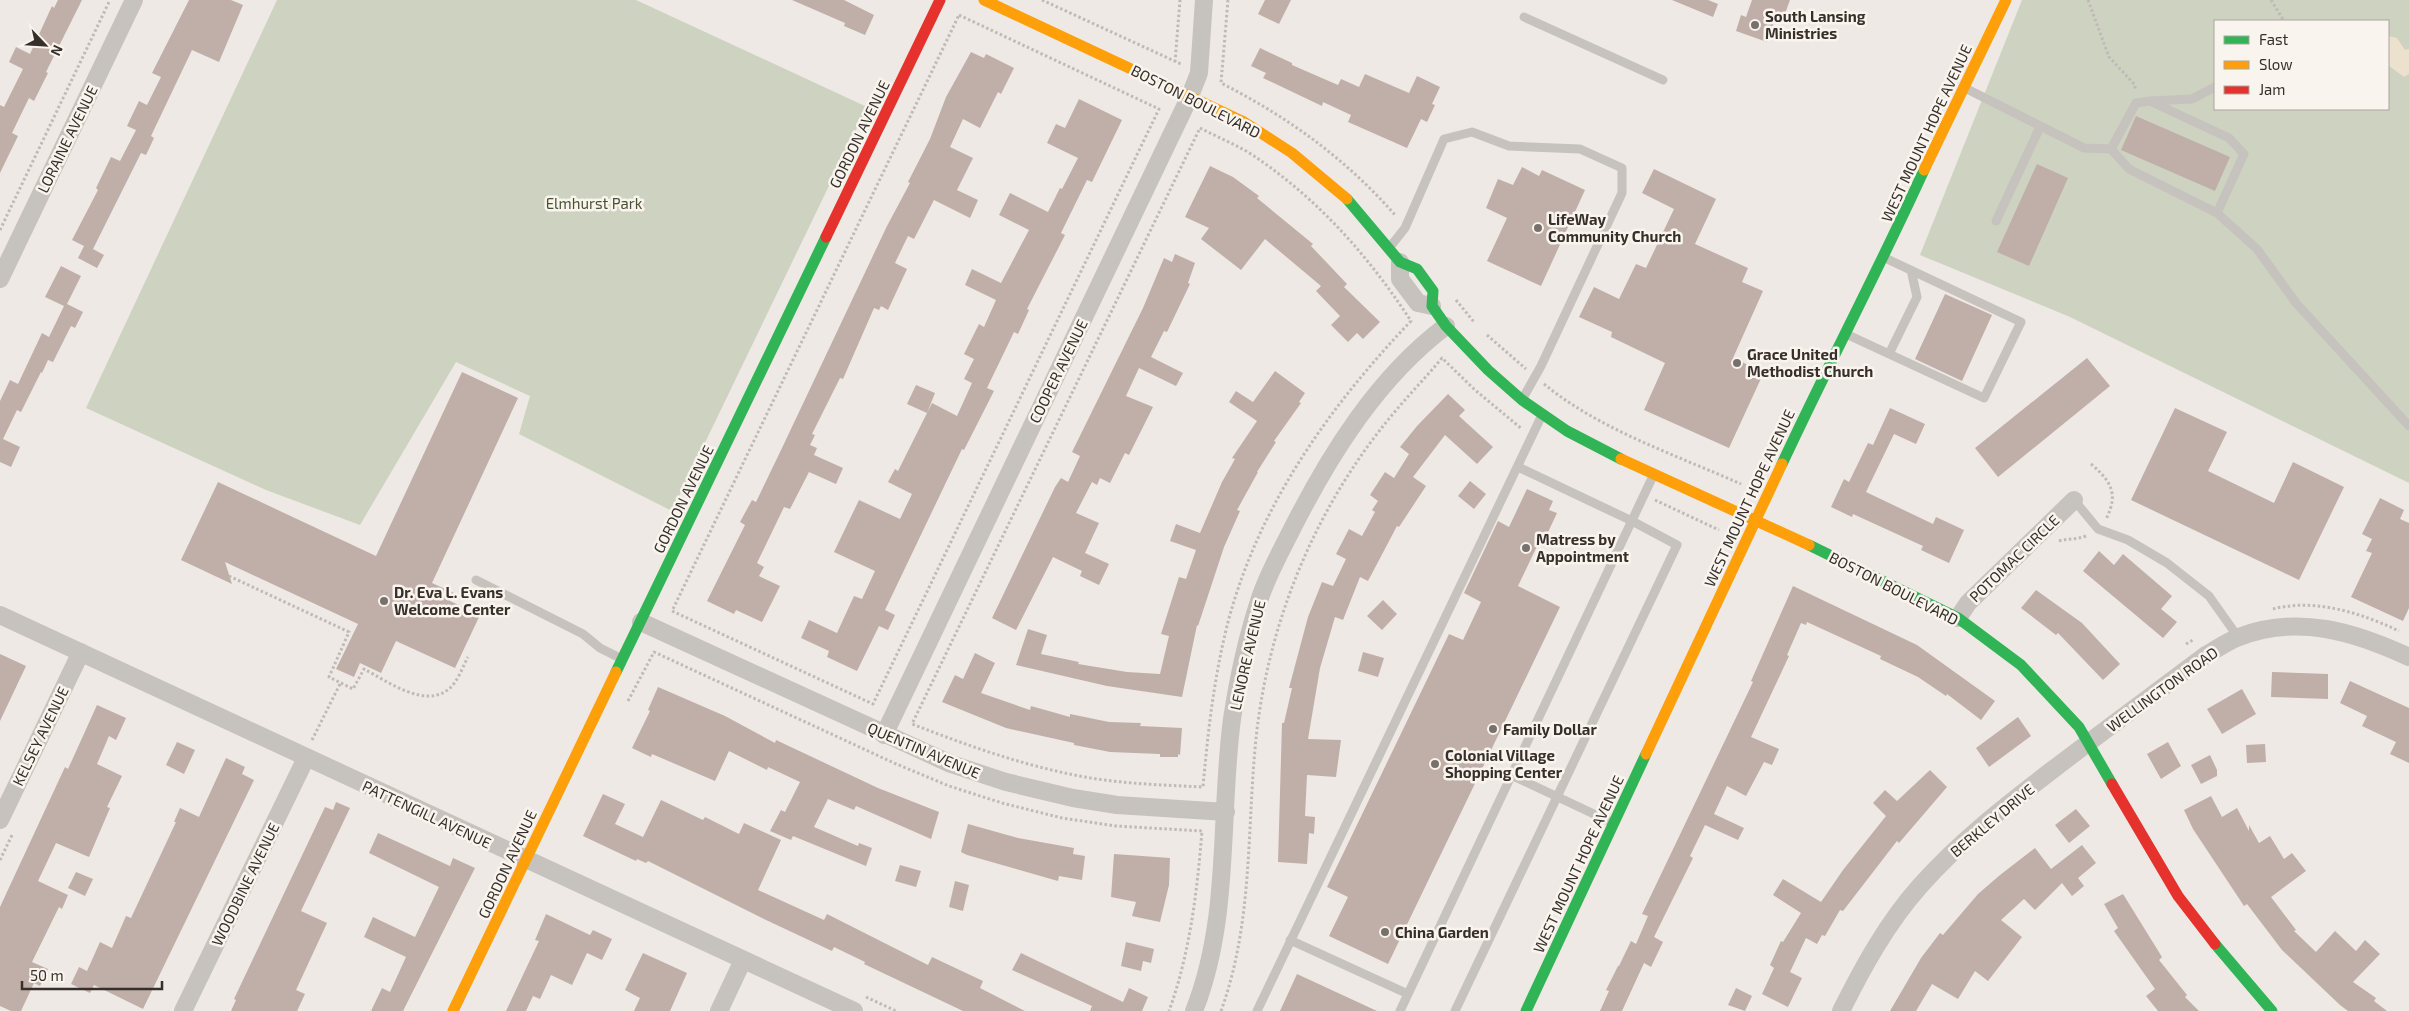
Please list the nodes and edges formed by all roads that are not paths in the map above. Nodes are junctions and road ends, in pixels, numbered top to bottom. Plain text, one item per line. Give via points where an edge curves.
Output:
1 (134, 0) edge
2 (940, 0) edge
3 (984, 0) edge
4 (1204, 0) edge
5 (2006, 0) edge
6 (1524, 17) dead end
7 (1663, 80) dead end
8 (1963, 86) junction
9 (2214, 88) edge
10 (1190, 96) junction
11 (2150, 101) junction
12 (2040, 127) junction
13 (2111, 149) junction
14 (2217, 213) junction
15 (1996, 221) dead end
16 (1390, 247) junction
17 (1884, 257) junction
18 (1400, 262) joint
19 (1911, 270) junction
20 (0, 279) edge
21 (1432, 306) joint
22 (1446, 326) junction
23 (1846, 334) junction
24 (1889, 354) junction
25 (1522, 400) junction
26 (1542, 415) junction
27 (2409, 426) edge
28 (1518, 467) junction
29 (1654, 474) junction
30 (2074, 500) joint
31 (1756, 519) junction
32 (1632, 521) junction
33 (476, 580) dead end
34 (0, 615) edge
35 (1958, 618) junction
36 (641, 622) junction
37 (2238, 637) junction
38 (80, 652) junction
39 (2409, 657) edge
40 (623, 659) junction
41 (884, 734) junction
42 (2090, 742) junction
43 (306, 758) junction
44 (1511, 775) junction
45 (1557, 797) junction
46 (1226, 812) junction
47 (8, 822) edge
48 (1613, 824) junction
49 (527, 859) junction
50 (1290, 940) junction
51 (743, 960) junction
52 (1408, 994) junction
53 (857, 1003) edge
54 (183, 1011) edge
55 (454, 1011) edge
56 (719, 1011) edge
57 (1194, 1011) edge
58 (1257, 1011) edge
59 (1400, 1011) edge
60 (1455, 1011) edge
61 (1526, 1011) edge
62 (1841, 1011) edge
63 (2272, 1011) edge

1 - 20 street, LORAINE AVENUE
2 - 36 street, GORDON AVENUE
3 - 10 street, BOSTON BOULEVARD
4 - 10 street, COOPER AVENUE via 1198,73
5 - 8 street, WEST MOUNT HOPE AVENUE
6 - 7 lane
8 - 12 lane
8 - 17 street, WEST MOUNT HOPE AVENUE
9 - 11 lane via 2192,99
10 - 16 street, BOSTON BOULEVARD via 1244,122 1292,153 1347,199
10 - 41 street, COOPER AVENUE
11 - 13 lane via 2136,103
11 - 14 lane via 2229,138 2244,154
12 - 13 lane via 2084,148
12 - 15 lane
13 - 14 lane via 2128,168
14 - 27 lane via 2257,249 2296,303
16 - 18 street, BOSTON BOULEVARD
16 - 25 lane via 1405,228 1444,139 1472,132 1509,146 1580,149 1622,168 1622,194
17 - 19 lane
17 - 23 street, WEST MOUNT HOPE AVENUE
18 - 21 street, BOSTON BOULEVARD via 1400,279 1418,303
19 - 24 lane via 1917,297
19 - 24 lane via 2020,322 1984,398
21 - 22 street, BOSTON BOULEVARD
22 - 25 street, BOSTON BOULEVARD
22 - 46 street, LENORE AVENUE via 1427,340 1381,390 1344,437 1313,488 1260,596 1232,719
23 - 24 lane
23 - 31 street, WEST MOUNT HOPE AVENUE
25 - 26 street, BOSTON BOULEVARD
26 - 28 lane
26 - 29 street, BOSTON BOULEVARD via 1612,455
28 - 32 lane
28 - 50 lane
29 - 31 street, BOSTON BOULEVARD
29 - 32 lane
30 - 35 street, POTOMAC CIRCLE via 1968,603
30 - 37 lane via 2098,529 2128,540 2209,596
31 - 35 street, BOSTON BOULEVARD
31 - 48 street, WEST MOUNT HOPE AVENUE
32 - 44 lane
32 - 45 lane via 1677,545
33 - 40 lane via 583,634 600,648
34 - 38 street, PATTENGILL AVENUE
35 - 42 street, BOSTON BOULEVARD via 2021,665 2056,700
36 - 40 street, GORDON AVENUE
36 - 41 street, QUENTIN AVENUE
37 - 39 street, WELLINGTON ROAD via 2290,625 2320,627 2349,633
37 - 42 street, WELLINGTON ROAD via 2206,655
38 - 43 street, PATTENGILL AVENUE
38 - 47 street, KELSEY AVENUE
40 - 49 street, GORDON AVENUE
41 - 46 street, QUENTIN AVENUE via 951,764 1054,793 1117,804
42 - 62 street, BERKLEY DRIVE via 1964,840 1919,887 1861,970
42 - 63 street, BOSTON BOULEVARD via 2178,896
43 - 49 street, PATTENGILL AVENUE
43 - 54 street, WOODBINE AVENUE
44 - 45 lane
44 - 52 lane
45 - 48 lane
45 - 60 lane
46 - 57 street, LENORE AVENUE via 1214,945
48 - 61 street, WEST MOUNT HOPE AVENUE
49 - 51 street, PATTENGILL AVENUE
49 - 55 street, GORDON AVENUE
50 - 52 lane
50 - 58 lane
51 - 53 street, PATTENGILL AVENUE
51 - 56 street
52 - 59 lane

